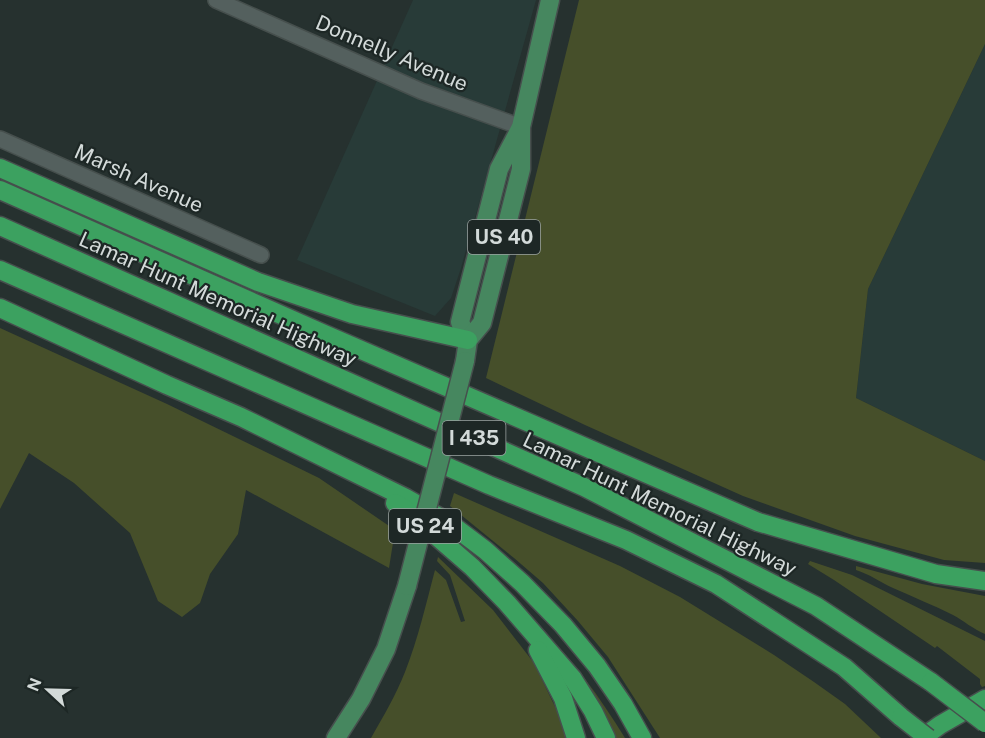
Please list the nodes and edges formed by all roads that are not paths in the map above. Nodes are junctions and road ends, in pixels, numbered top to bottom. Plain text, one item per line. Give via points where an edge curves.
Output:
1 (216, 0) edge
2 (550, 0) edge
3 (520, 127) junction
4 (0, 139) edge
5 (0, 168) edge
6 (0, 190) edge
7 (0, 226) edge
8 (261, 255) dead end
9 (0, 270) edge
10 (0, 308) edge
11 (468, 340) junction
12 (307, 449) junction
13 (985, 581) edge
14 (525, 625) junction
15 (985, 699) edge
16 (985, 723) edge
17 (336, 738) edge
18 (576, 738) edge
19 (606, 738) edge
20 (642, 738) edge
21 (922, 738) edge
22 (927, 738) edge

1 - 3 street, Donnelly Avenue via 421,91
2 - 3 main road, US 40
3 - 11 main road, US 40 via 521,169 482,323
4 - 8 street, Marsh Avenue
5 - 11 highway via 258,282 352,314
6 - 13 highway via 758,522 936,574
7 - 16 highway, Lamar Hunt Memorial Highway / I 435, bridge via 584,487 816,606
9 - 22 highway, I 435, bridge via 489,485 626,540 716,584 844,667
10 - 12 highway, US 24
11 - 17 main road, US 40, bridge via 407,586 386,649
12 - 14 highway, US 24 via 405,509 472,567
12 - 20 highway via 438,516 485,550 563,625 597,666
14 - 18 highway via 563,698
14 - 19 highway, US 24 via 573,679
15 - 21 highway

